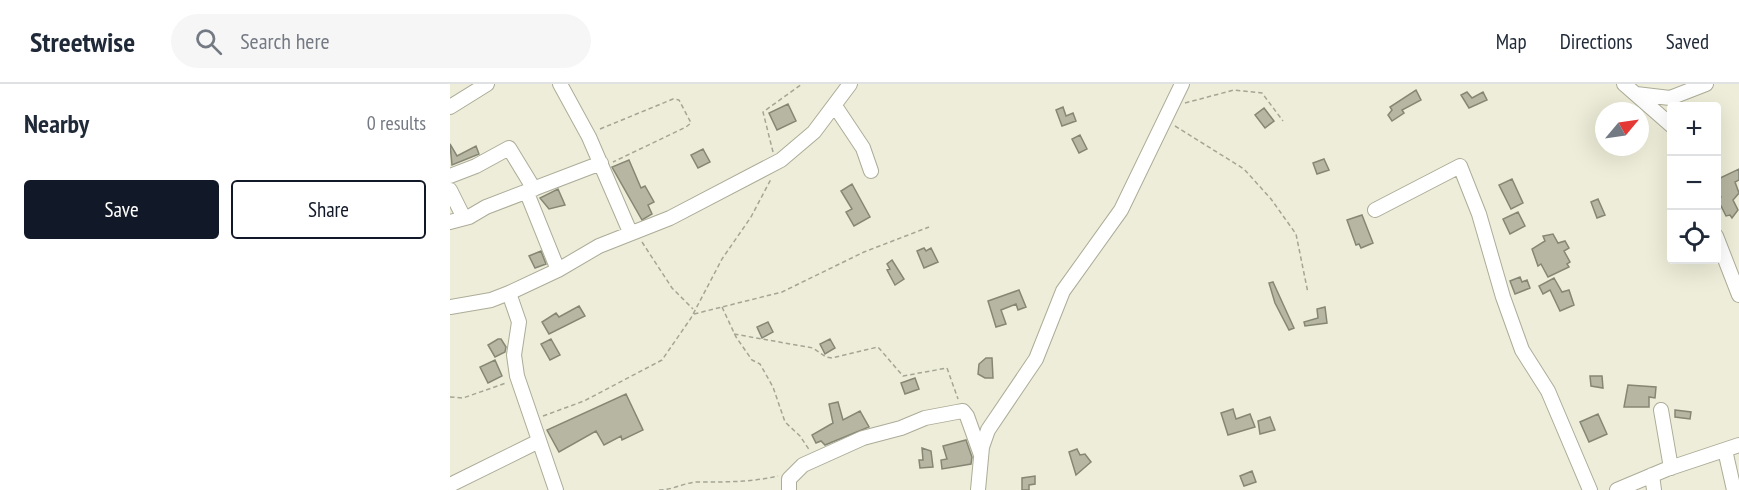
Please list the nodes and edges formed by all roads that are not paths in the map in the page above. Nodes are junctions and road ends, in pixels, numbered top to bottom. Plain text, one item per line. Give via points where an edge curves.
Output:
1 (488, 84) edge
2 (560, 84) edge
3 (850, 84) edge
4 (1182, 84) edge
5 (1624, 84) edge
6 (1706, 84) edge
7 (1636, 94) junction
8 (835, 105) junction
9 (450, 107) edge
10 (1667, 122) edge
11 (602, 165) junction
12 (871, 171) dead end
13 (450, 176) edge
14 (450, 190) edge
15 (531, 191) junction
16 (1375, 210) dead end
17 (457, 220) edge
18 (633, 231) junction
19 (1721, 249) edge
20 (558, 270) junction
21 (509, 293) junction
22 (1739, 295) edge
23 (450, 307) edge
24 (1661, 410) dead end
25 (537, 442) junction
26 (1739, 445) edge
27 (1725, 450) junction
28 (981, 457) junction
29 (1671, 468) junction
30 (1652, 475) junction
31 (450, 484) edge
32 (977, 489) edge
33 (556, 490) edge
34 (789, 490) edge
35 (1590, 490) edge
36 (1617, 490) edge
37 (1654, 490) edge
38 (1734, 490) edge

1 - 9 street
2 - 11 street
3 - 8 street
4 - 28 street via 1121,210 1063,291 1036,358 988,430
5 - 7 street
6 - 7 street via 1670,98
7 - 10 street
8 - 12 street via 863,148
8 - 18 street via 798,147 776,162 670,218
11 - 15 street
11 - 18 street
13 - 15 street via 508,148
14 - 17 street
15 - 17 street
15 - 20 street
16 - 35 street via 1460,166 1522,350 1548,391
18 - 20 street
19 - 22 street
20 - 21 street
21 - 23 street
21 - 25 street via 519,321 514,355 518,381
24 - 29 street
25 - 31 street
25 - 33 street
26 - 27 street
27 - 29 street
27 - 38 street
28 - 32 street
28 - 34 street via 963,411 875,433 793,472
29 - 30 street
30 - 36 street
30 - 37 street

